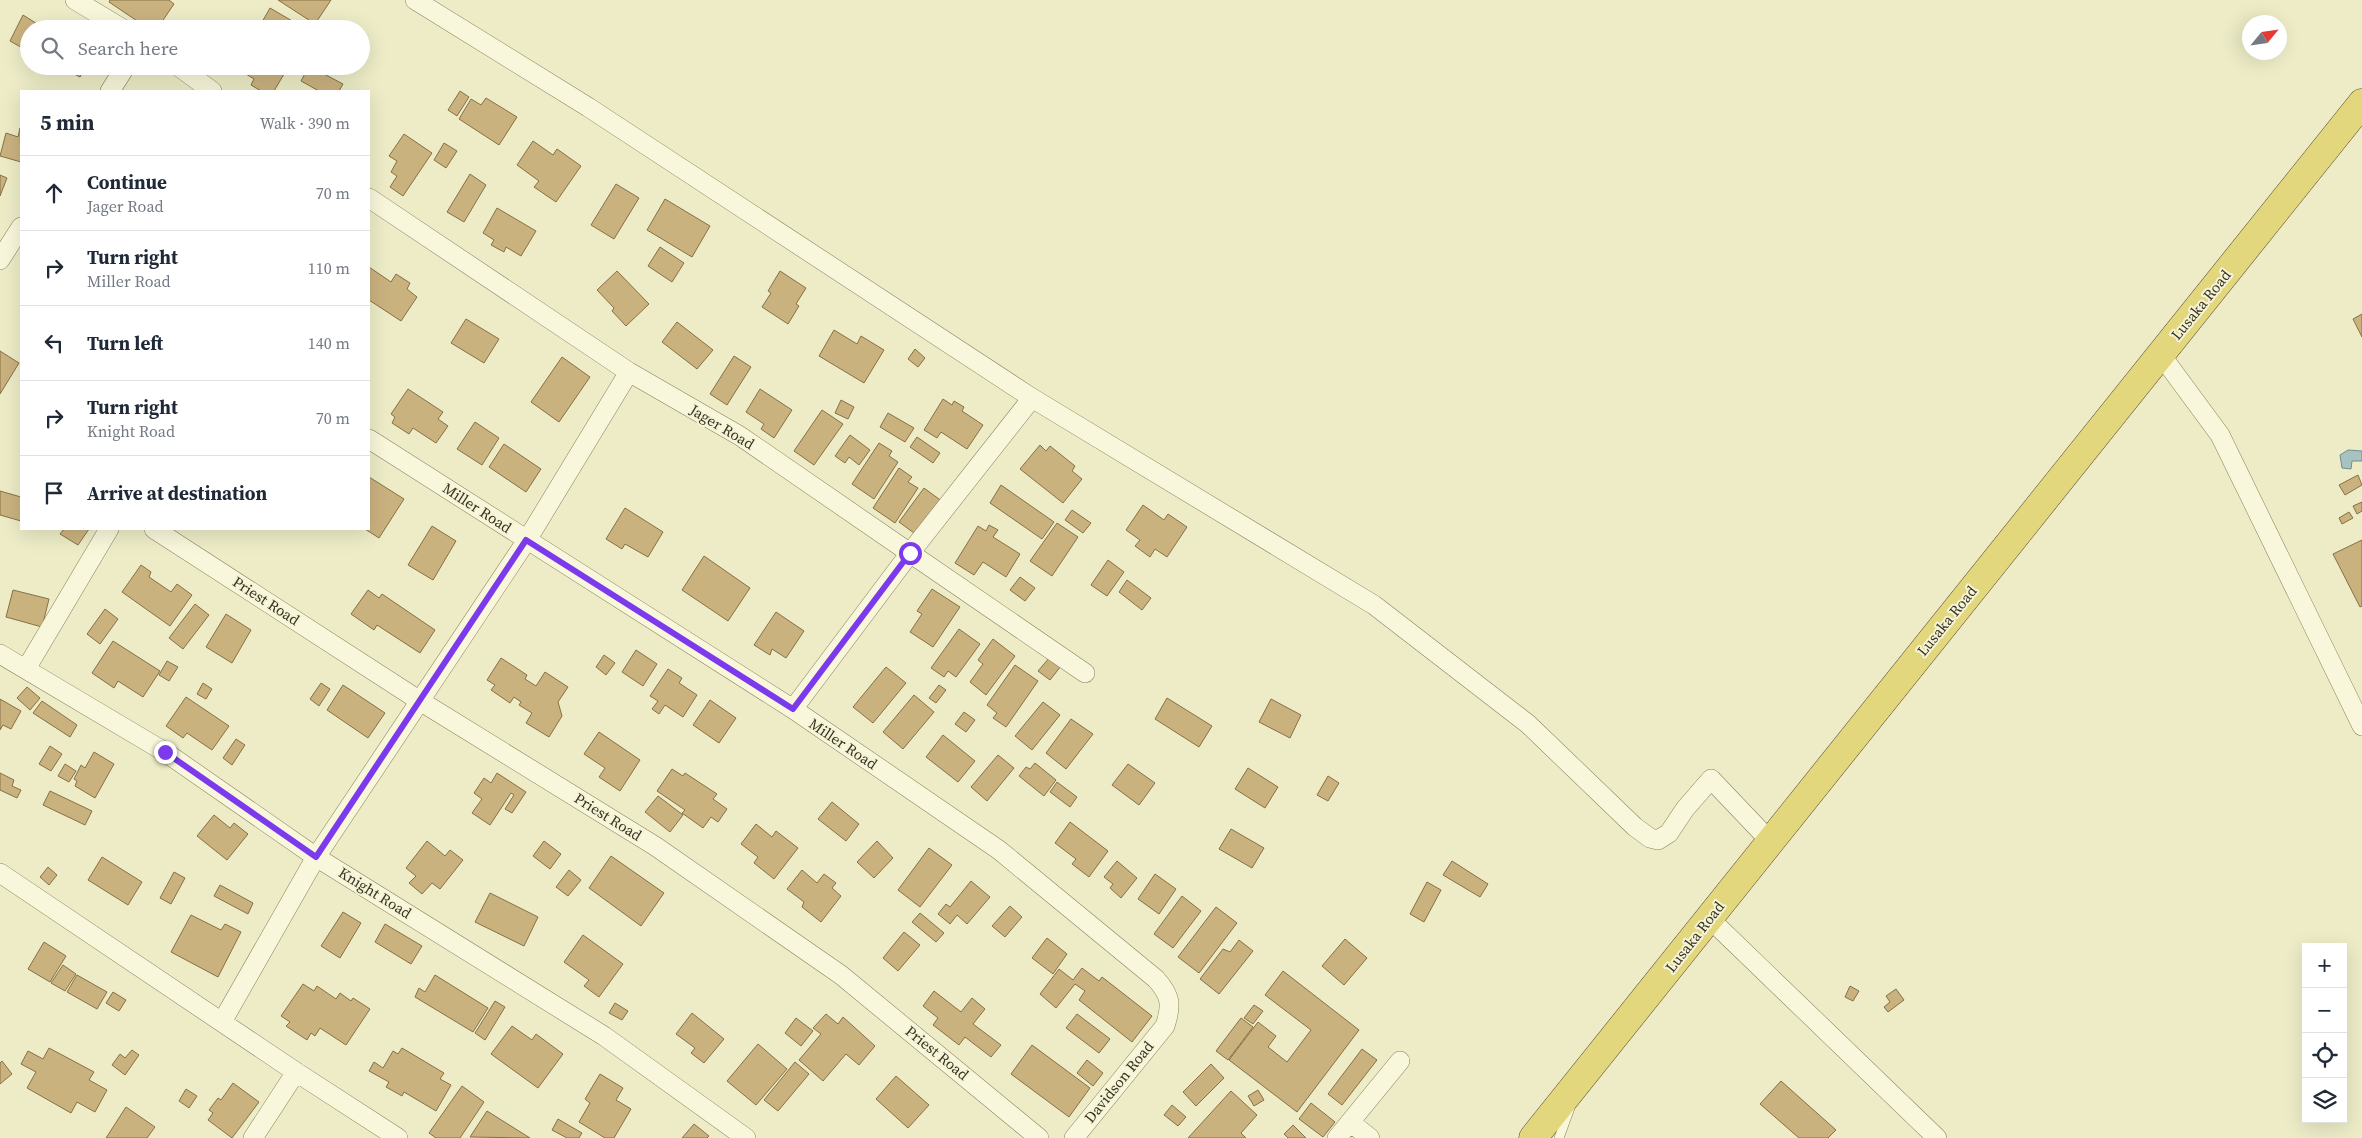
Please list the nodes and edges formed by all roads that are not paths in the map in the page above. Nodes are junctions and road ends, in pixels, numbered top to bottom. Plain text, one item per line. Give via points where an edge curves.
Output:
1 (75, 0) edge
2 (415, 0) edge
3 (108, 20) edge
4 (120, 75) edge
5 (190, 75) edge
6 (111, 90) edge
7 (211, 90) edge
8 (2362, 104) edge
9 (370, 199) edge
10 (20, 229) edge
11 (0, 260) edge
12 (2161, 355) junction
13 (629, 372) junction
14 (1032, 398) junction
15 (370, 440) edge
16 (108, 530) edge
17 (156, 530) edge
18 (526, 540) junction
19 (910, 553) junction
20 (0, 654) edge
21 (26, 668) junction
22 (1085, 673) dead end
23 (420, 701) junction
24 (793, 709) junction
25 (2362, 726) edge
26 (1770, 841) junction
27 (316, 857) junction
28 (0, 873) edge
29 (1710, 919) junction
30 (222, 1022) junction
31 (1165, 1026) joint
32 (1400, 1061) dead end
33 (296, 1072) junction
34 (1579, 1082) junction
35 (1350, 1122) junction
36 (253, 1138) edge
37 (398, 1138) edge
38 (746, 1138) edge
39 (1040, 1138) edge
40 (1074, 1138) edge
41 (1337, 1138) edge
42 (1370, 1138) edge
43 (1533, 1138) edge
44 (1559, 1138) edge
45 (1937, 1138) edge

1 - 3 street
2 - 14 street via 588,107
4 - 6 street
5 - 7 street
8 - 12 highway, Lusaka Road
9 - 13 street, Jager Road
10 - 11 street
12 - 25 street via 2220,435
12 - 26 highway, Lusaka Road
13 - 18 street
13 - 19 street, Jager Road via 740,436
14 - 19 street
14 - 26 street via 1374,605 1528,724 1635,828 1650,838 1658,840 1669,833 1711,779
15 - 18 street, Miller Road
16 - 21 street
17 - 23 street, Priest Road
18 - 23 street
18 - 24 street, Miller Road
19 - 22 street, Jager Road
19 - 24 street
20 - 21 street, Knight Road
21 - 27 street, Knight Road via 165,752
23 - 27 street
23 - 39 street, Priest Road via 655,846 841,975
24 - 31 street, Miller Road via 999,850 1156,980 1167,992 1170,1010
26 - 29 highway, Lusaka Road
27 - 30 street
27 - 38 street, Knight Road via 604,1036
28 - 30 street
29 - 34 highway, Lusaka Road
29 - 45 street
30 - 33 street
31 - 40 street, Davidson Road
32 - 35 street
33 - 36 street
33 - 37 street
34 - 43 highway, Lusaka Road
34 - 44 lane
35 - 41 street
35 - 42 street

